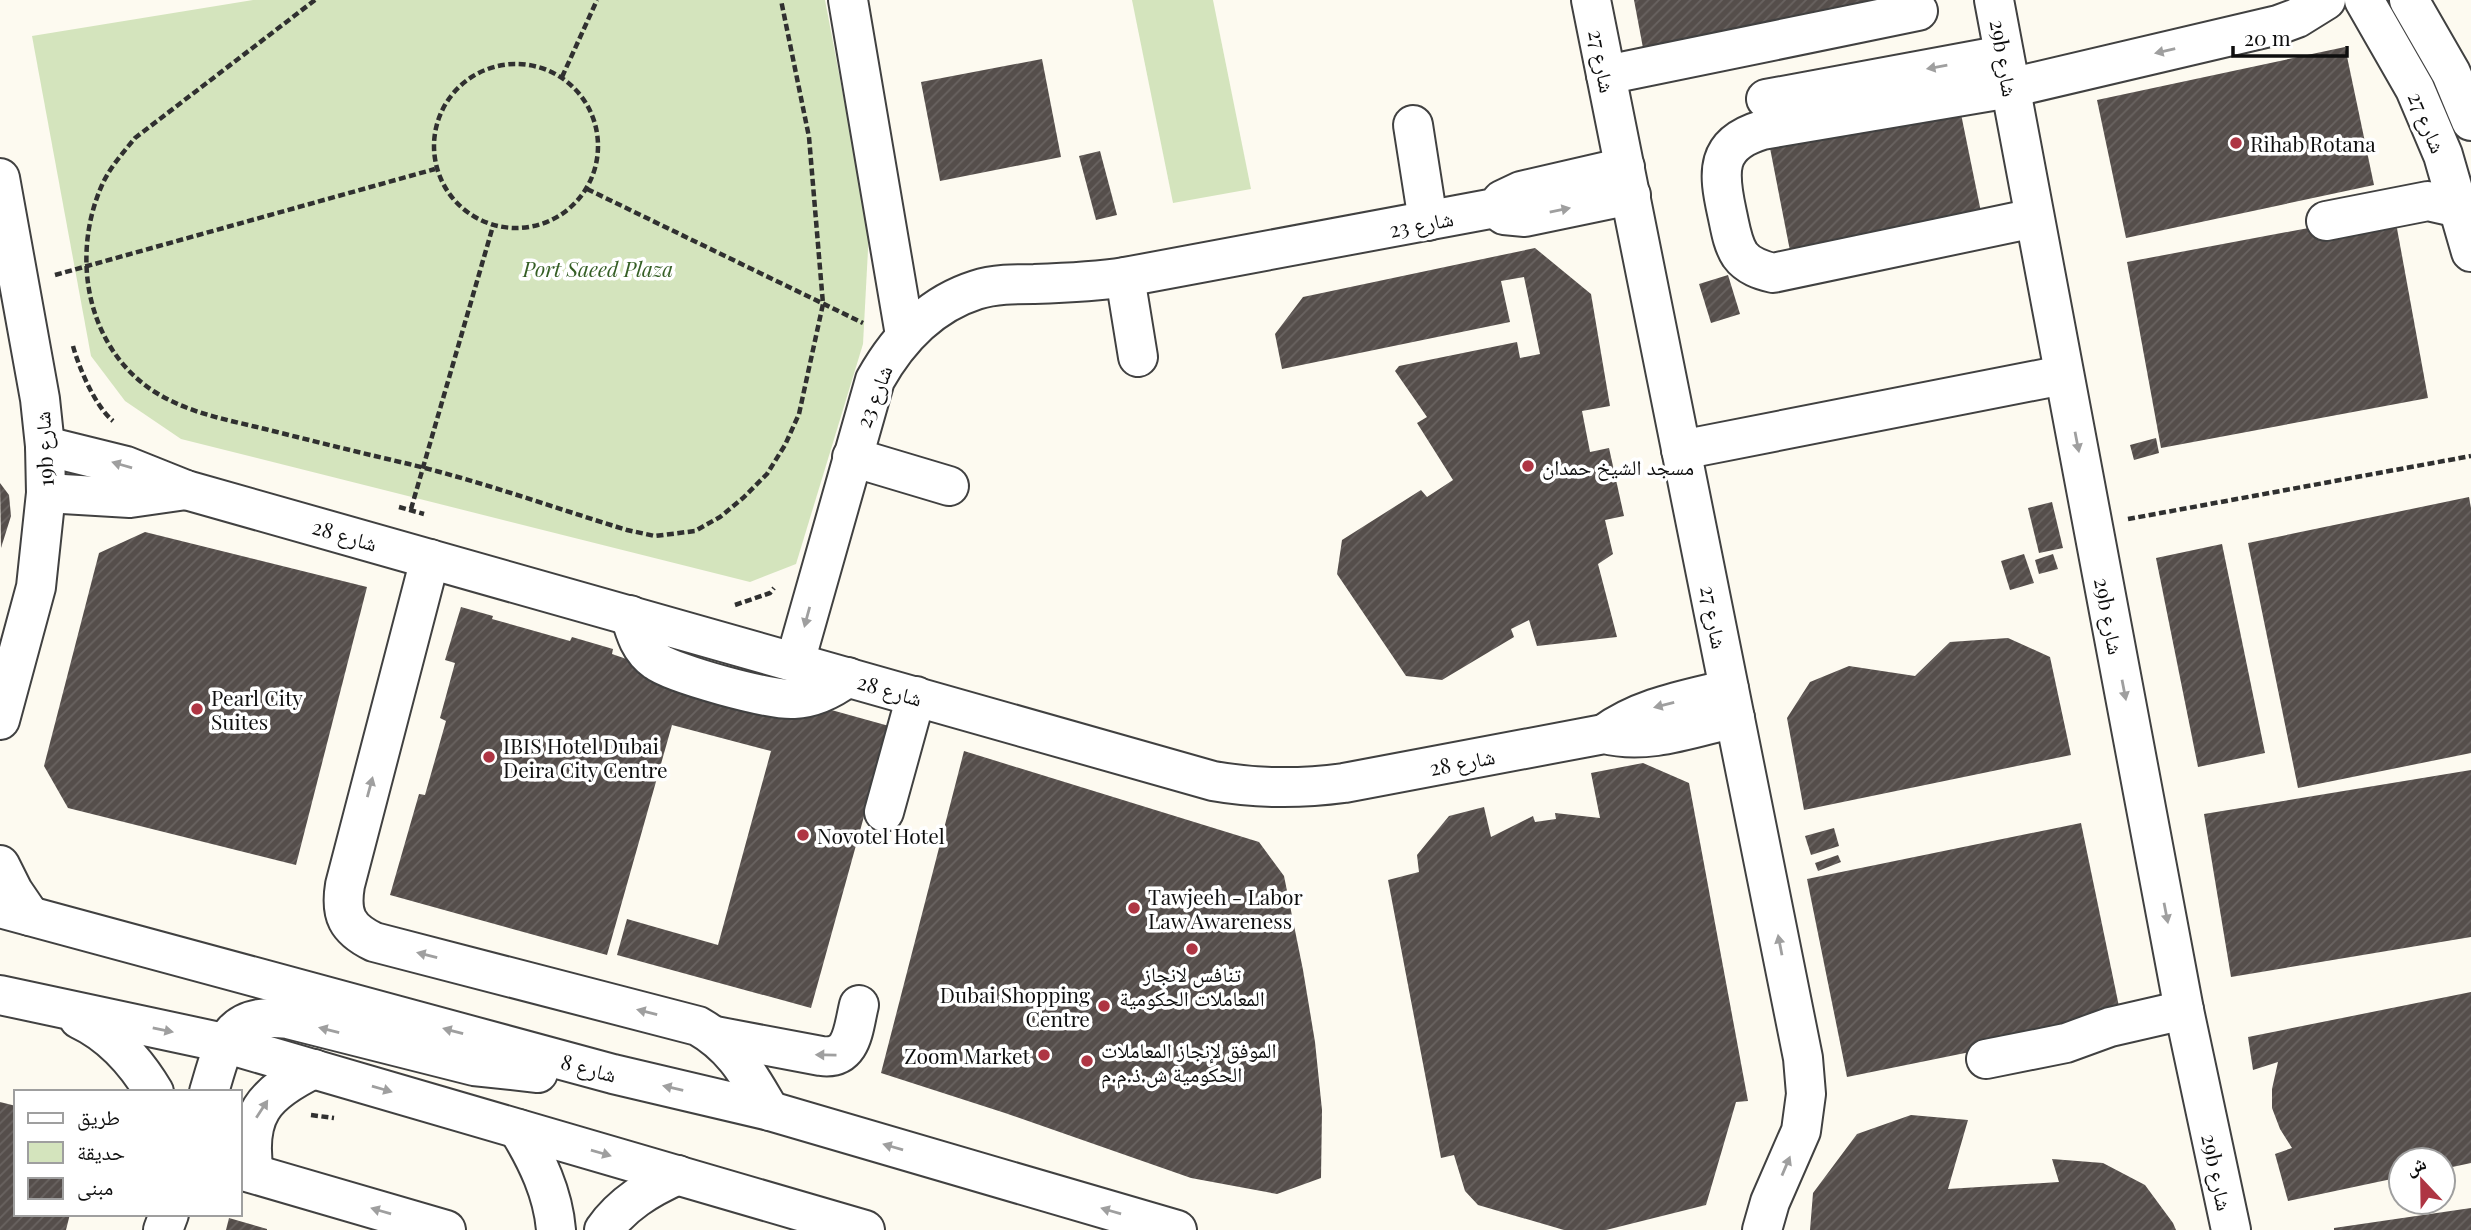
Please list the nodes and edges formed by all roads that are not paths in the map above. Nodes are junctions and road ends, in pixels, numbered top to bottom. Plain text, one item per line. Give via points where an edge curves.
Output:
1 (848, 0) edge
2 (1591, 0) edge
3 (1994, 0) edge
4 (2326, 0) edge
5 (2364, 0) edge
6 (2409, 0) edge
7 (1918, 11) dead end
8 (2007, 71) junction
9 (1606, 75) junction
10 (1766, 99) dead end
11 (2471, 121) edge
12 (1413, 125) dead end
13 (0, 177) edge
14 (1628, 181) junction
15 (2457, 201) junction
16 (2325, 212) dead end
17 (1427, 221) junction
18 (2036, 229) junction
19 (2471, 252) edge
20 (1111, 279) junction
21 (1800, 291) dead end
22 (14, 332) edge
23 (905, 335) junction
24 (1138, 357) dead end
25 (2063, 375) junction
26 (45, 446) junction
27 (1681, 450) junction
28 (863, 459) junction
29 (949, 486) dead end
30 (186, 490) junction
31 (46, 493) junction
32 (415, 554) junction
33 (630, 615) junction
34 (820, 669) junction
35 (916, 696) junction
36 (1732, 703) junction
37 (0, 720) edge
38 (884, 812) dead end
39 (0, 866) edge
40 (15, 912) edge
41 (0, 995) edge
42 (859, 1005) dead end
43 (52, 1006) junction
44 (2185, 1019) junction
45 (715, 1036) junction
46 (224, 1043) junction
47 (1986, 1059) dead end
48 (314, 1069) junction
49 (613, 1074) junction
50 (153, 1090) edge
51 (210, 1090) edge
52 (770, 1111) junction
53 (518, 1129) junction
54 (247, 1172) edge
55 (678, 1175) junction
56 (446, 1230) edge
57 (556, 1230) edge
58 (604, 1230) edge
59 (865, 1230) edge
60 (1177, 1230) edge
61 (1762, 1230) edge
62 (2231, 1230) edge

1 - 23 street
2 - 9 street, شارع 27
3 - 8 street, 29b شارع
4 -> 8 street via 2278,25
5 - 15 street, شارع 27 via 2415,89
6 - 11 street via 2451,73
7 - 9 street
8 -> 10 street
8 - 18 street, 29b شارع
8 - 18 street via 1744,135 1721,165 1721,183 1741,255 1755,268 1773,273
9 - 14 street, شارع 27
12 - 17 street
13 - 22 street, 19b شارع via 19,281
14 - 17 street, شارع 23 via 1525,217 1504,215 1495,208
14 - 27 street, شارع 27
15 - 16 street via 2442,186 2428,184
15 - 19 street, شارع 27
17 - 20 street, شارع 23
18 - 21 street
18 - 25 street, 29b شارع
20 - 23 street, شارع 23 via 977,289 950,300
20 - 24 street
20 - 28 street, شارع 23 via 984,311 940,334 922,350 896,389
22 - 26 street, 19b شارع via 40,399
23 - 28 street, شارع 23 via 875,380
25 - 27 street
25 -> 44 street, 29b شارع
30 -> 26 street, شارع 28 via 127,466
26 - 31 street, 19b شارع
27 - 36 street, شارع 27
28 - 29 street
28 - 34 street, شارع 23
30 - 31 street, شارع 28 via 130,498
30 - 32 street, شارع 28
31 - 37 street, 19b شارع via 36,587
32 - 33 street, شارع 28
45 -> 32 street via 680,1020 374,942 358,934 347,920 342,903 345,886
33 - 34 street, شارع 28
33 - 34 street via 643,649 656,661 776,699 814,696 832,688
34 - 35 street, شارع 28
35 - 36 street, شارع 28 via 1213,781 1277,789 1344,783 1604,734 1641,739
35 - 38 street
61 -> 36 street, شارع 27 via 1801,1131 1806,1094 1803,1058
39 - 40 street via 13,891
49 -> 40 street, شارع 8
41 - 43 street
42 -> 45 street via 849,1044 838,1056
43 -> 46 street
43 - 50 street via 94,1026 129,1056
44 - 47 street via 2110,1027 2066,1043
44 - 62 street, 29b شارع
45 - 52 street via 730,1049
46 - 48 street
49 -> 46 street via 532,1073 474,1066 270,1017 236,1029
46 - 51 street
48 -> 53 street
54 -> 48 street via 255,1120 266,1101 288,1082
52 -> 49 street, شارع 8
60 -> 52 street, شارع 8
53 -> 55 street
53 - 57 street via 545,1180
56 -> 54 street
55 - 58 street via 630,1203
55 - 59 street

